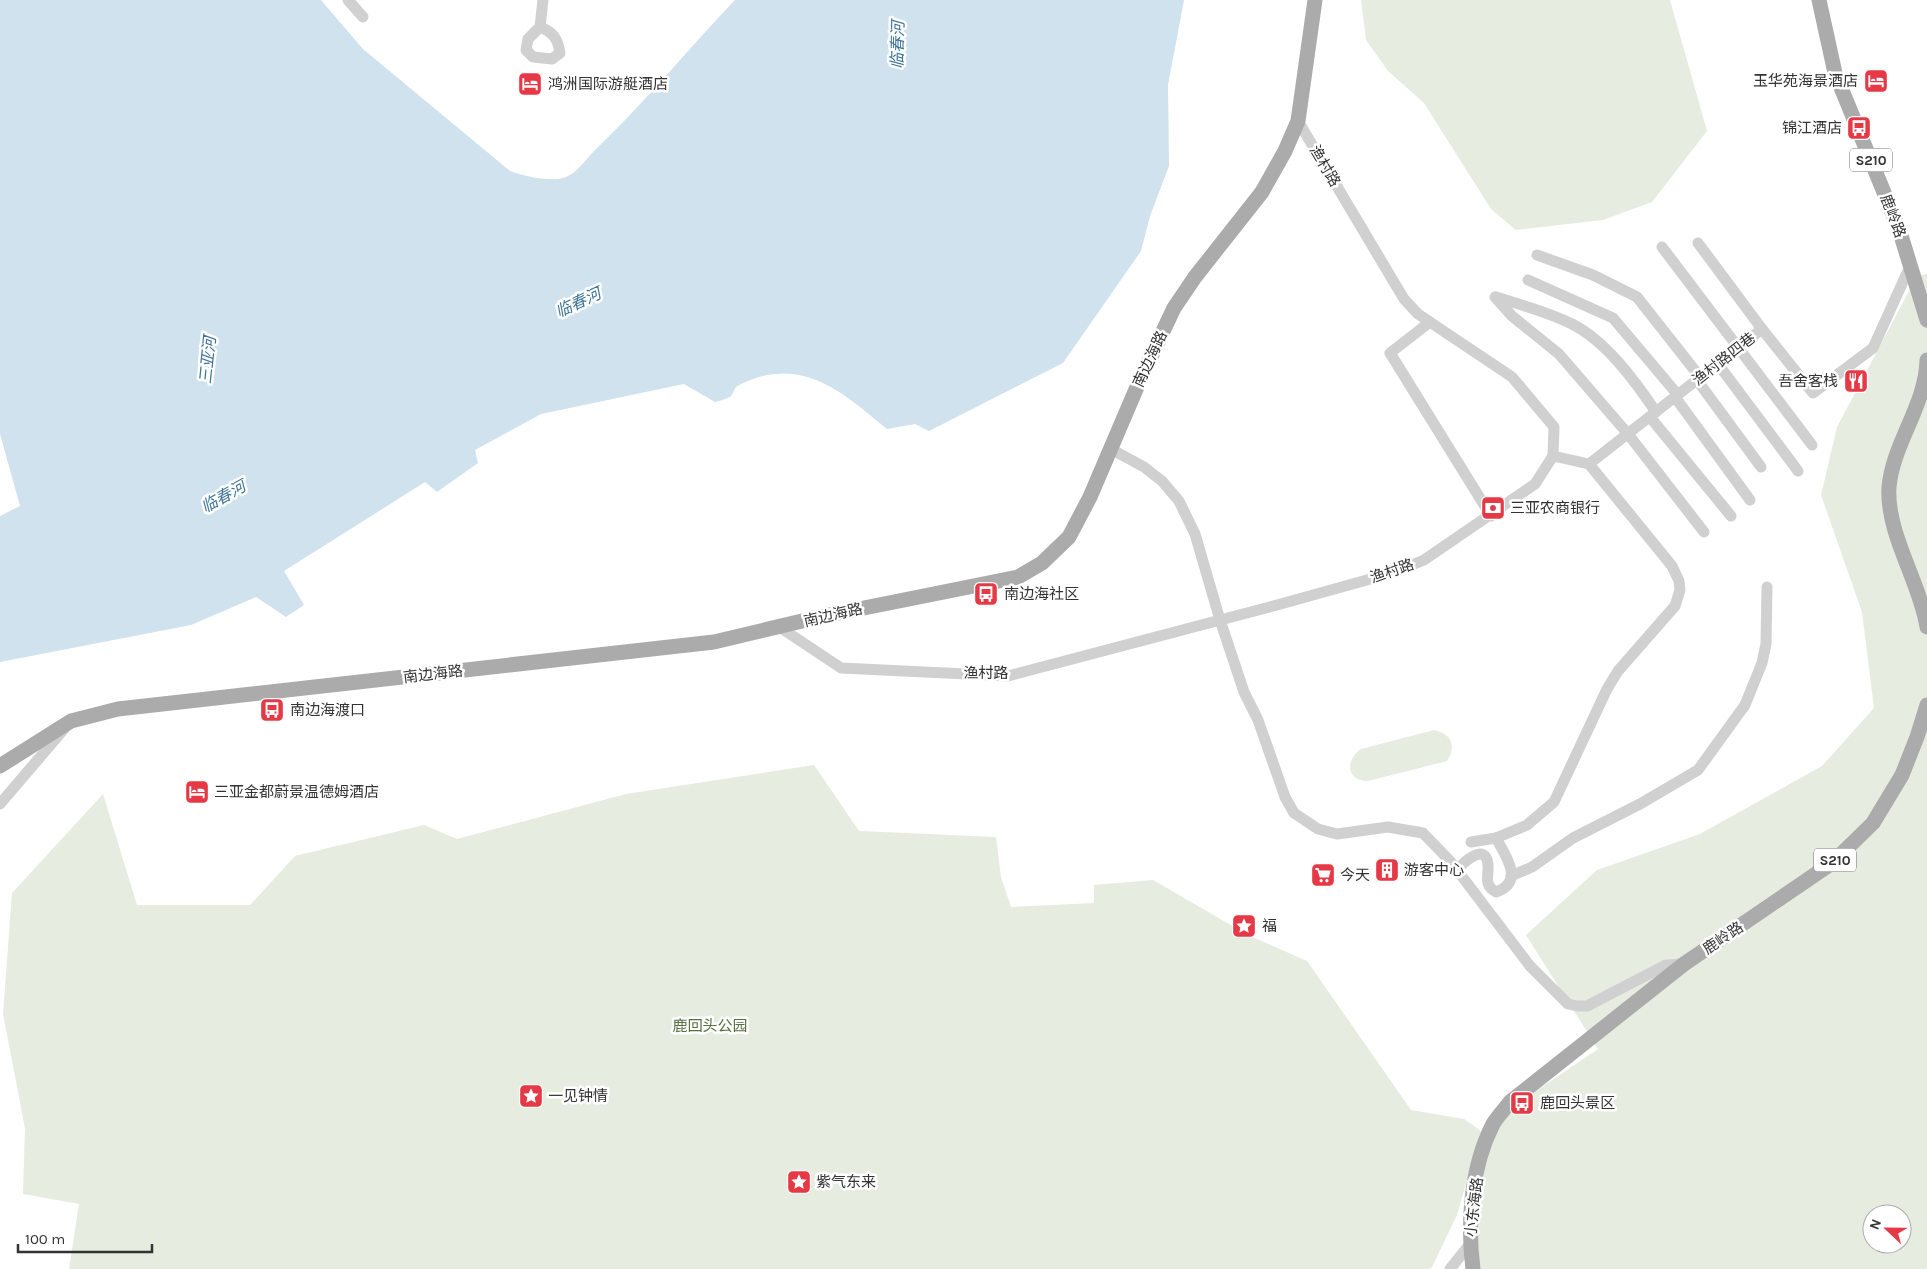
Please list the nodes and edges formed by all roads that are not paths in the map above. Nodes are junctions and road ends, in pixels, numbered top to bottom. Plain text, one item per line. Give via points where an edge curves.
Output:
1 (348, 0) edge
2 (543, 0) edge
3 (1315, 0) edge
4 (1819, 0) edge
5 (363, 16) dead end
6 (540, 26) dead end
7 (1298, 121) junction
8 (1698, 243) dead end
9 (1662, 248) dead end
10 (1538, 255) dead end
11 (1911, 264) junction
12 (1528, 280) dead end
13 (1927, 320) edge
14 (1430, 322) junction
15 (1762, 329) junction
16 (1739, 347) junction
17 (1927, 360) edge
18 (1718, 364) junction
19 (1699, 379) junction
20 (1676, 396) junction
21 (1653, 414) junction
22 (1628, 434) junction
23 (1812, 445) dead end
24 (1111, 449) junction
25 (1553, 456) junction
26 (1589, 464) junction
27 (1761, 467) dead end
28 (1798, 471) dead end
29 (1750, 500) dead end
30 (1491, 516) junction
31 (1731, 516) dead end
32 (1704, 532) dead end
33 (1768, 587) dead end
34 (1220, 620) junction
35 (1927, 627) edge
36 (781, 628) junction
37 (1927, 705) edge
38 (71, 721) junction
39 (0, 766) edge
40 (0, 804) edge
41 (1496, 838) junction
42 (1471, 842) dead end
43 (1457, 870) junction
44 (1511, 876) junction
45 (1684, 964) junction
46 (1484, 1146) joint
47 (1470, 1244) junction
48 (1450, 1269) edge
49 (1473, 1269) edge

1 - 5 street
2 - 6 street
3 - 7 main road, 南边海路
4 - 11 main road, 鹿岭路 / S210 via 1835,72
7 - 14 street, 渔村路 via 1404,299
7 - 24 main road, 南边海路 via 1262,192 1174,308
8 - 15 street
9 - 16 street
10 - 19 street via 1593,275 1637,297
11 - 13 main road, 鹿岭路 / S210
11 - 15 street, 渔村路四巷 via 1873,348 1813,393
12 - 20 street via 1613,318
14 - 25 street, 渔村路 via 1512,377 1554,427
14 - 30 street via 1390,352
15 - 16 street, 渔村路四巷
16 - 18 street, 渔村路四巷
16 - 23 street
17 - 35 main road via 1926,378 1895,461 1889,488 1894,523
18 - 19 street, 渔村路四巷
18 - 28 street
19 - 20 street, 渔村路四巷
19 - 27 street
20 - 21 street, 渔村路四巷
20 - 29 street
21 - 22 street, 渔村路四巷
21 - 22 street via 1634,379 1573,325 1496,297 1512,316 1558,354
21 - 31 street
22 - 26 street, 渔村路四巷
22 - 32 street
24 - 34 street via 1144,467 1162,481 1179,501 1195,534
24 - 36 main road, 南边海路 via 1069,537 1042,563 1018,577 818,617
25 - 26 street
25 - 30 street, 渔村路 via 1535,484
26 - 41 street via 1672,566 1680,590 1670,615 1618,671 1599,701 1554,802 1527,826
30 - 34 street, 渔村路 via 1424,560 1392,573
33 - 44 street via 1762,663 1745,705 1698,770 1573,838 1532,867
34 - 36 street, 渔村路 via 1008,676 841,668
34 - 43 street via 1244,692 1294,813 1318,829 1337,834 1388,827 1423,833
36 - 38 main road, 南边海路 via 714,642 118,709
37 - 45 main road, 鹿岭路 / S210 via 1902,776 1873,823 1832,864
38 - 39 main road, 南边海路
38 - 40 street
41 - 42 street
41 - 44 street via 1510,862
43 - 44 street via 1465,860 1480,854 1486,858 1487,882 1493,891 1505,889
43 - 45 street via 1530,966 1568,1004 1587,1006 1666,966
45 - 46 main road, 鹿岭路 / S210 via 1510,1102 1494,1123
46 - 47 main road, 小东海路 via 1472,1198
47 - 48 street
47 - 49 main road, 小东海路

